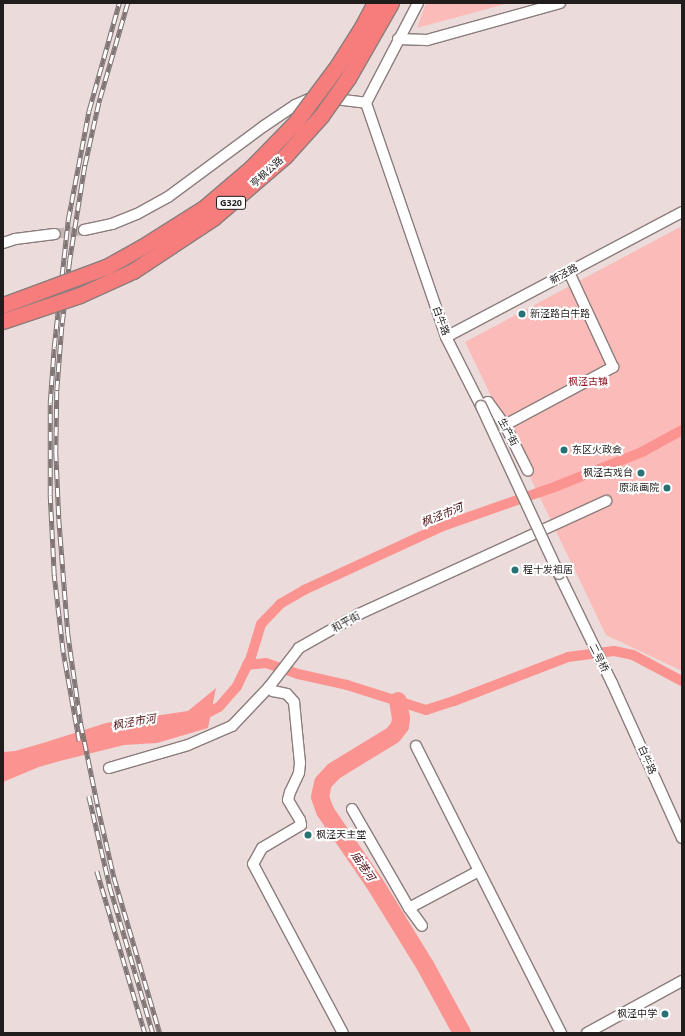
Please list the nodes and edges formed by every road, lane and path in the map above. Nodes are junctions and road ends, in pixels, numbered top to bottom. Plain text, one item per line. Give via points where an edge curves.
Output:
1 (375, 3) edge
2 (391, 3) edge
3 (418, 3) edge
4 (560, 3) edge
5 (398, 39) junction
6 (366, 103) junction
7 (682, 212) edge
8 (84, 230) tunnel mouth
9 (56, 234) tunnel mouth
10 (3, 243) edge
11 (569, 272) junction
12 (3, 305) edge
13 (3, 321) edge
14 (446, 337) junction
15 (481, 406) junction
16 (505, 425) junction
17 (528, 471) dead end
18 (606, 501) dead end
19 (586, 632) joint
20 (272, 683) junction
21 (612, 683) joint
22 (416, 746) dead end
23 (109, 768) dead end
24 (352, 809) dead end
25 (682, 838) edge
26 (479, 871) junction
27 (409, 908) junction
28 (422, 926) dead end
29 (682, 981) edge
30 (343, 1033) edge
31 (561, 1033) edge
32 (587, 1033) edge

1 - 12 highway, 亭枫公路 / G320, bridge via 338,65 295,123 277,144 204,208 142,248 106,267
2 - 13 highway, 亭枫公路 / G320, bridge via 348,78 321,116 285,156 230,204 133,271 80,294
3 - 5 street
4 - 5 street via 428,40
5 - 6 street
6 - 8 street via 309,98 264,126 168,197 112,224
6 - 14 street, 白牛路
7 - 11 street, 新泾路
9 - 10 street
11 - 14 street, 新泾路
11 - 16 street via 613,367
14 - 15 street, 白牛路
15 - 16 street, 生产街 via 488,402
15 - 19 street, 白牛路, bridge
16 - 17 street, 生产街
18 - 20 street, 和平街 via 359,614 299,648
19 - 21 street, 二号桥
20 - 23 street, 和平街 via 232,726 188,745
20 - 30 street via 273,691 287,694 294,702 300,763 299,773 288,800 301,825 262,848 253,864
21 - 25 street, 白牛路
22 - 26 street
24 - 27 street
26 - 27 street
26 - 31 street
27 - 28 street
29 - 32 street

